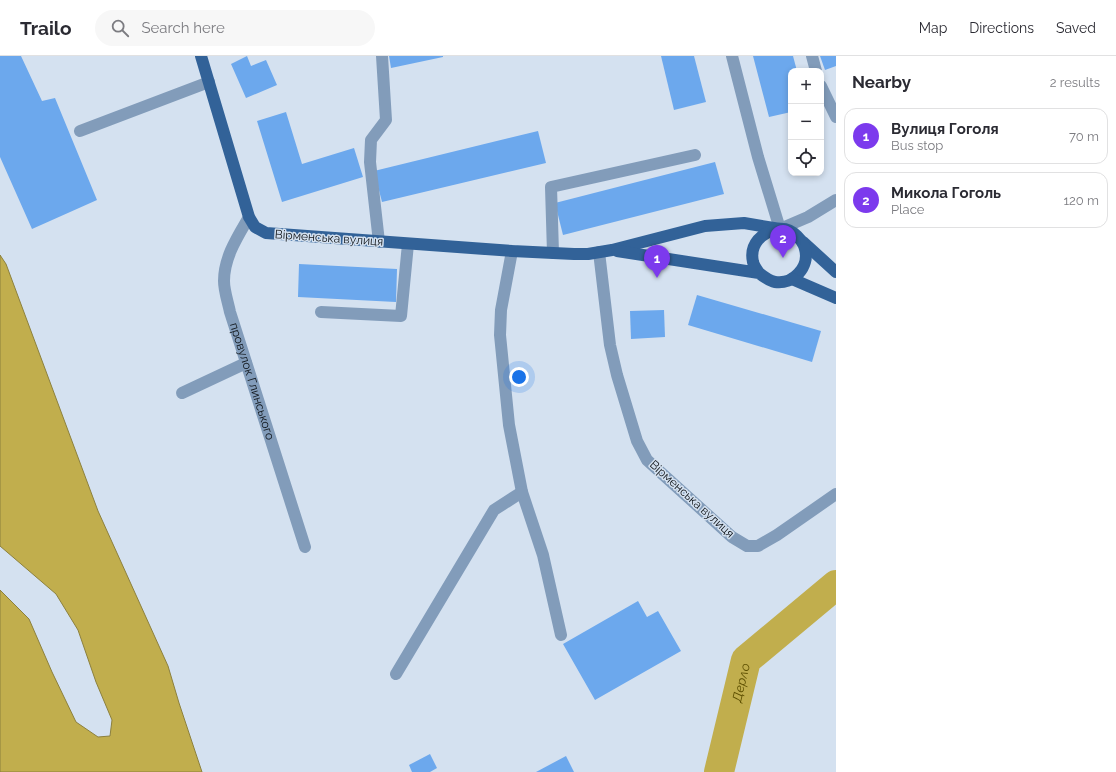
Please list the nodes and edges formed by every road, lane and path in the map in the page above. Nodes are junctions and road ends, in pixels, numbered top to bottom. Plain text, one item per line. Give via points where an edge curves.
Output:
1 (201, 56) edge
2 (382, 56) edge
3 (732, 56) edge
4 (812, 56) edge
5 (815, 68) edge
6 (209, 82) junction
7 (824, 92) edge
8 (836, 117) edge
9 (80, 131) dead end
10 (695, 156) dead end
11 (836, 200) edge
12 (249, 217) junction
13 (780, 229) junction
14 (379, 242) junction
15 (802, 242) junction
16 (408, 244) junction
17 (612, 250) junction
18 (512, 251) junction
19 (599, 252) junction
20 (553, 253) junction
21 (836, 272) edge
22 (759, 273) junction
23 (792, 279) junction
24 (836, 298) edge
25 (321, 312) dead end
26 (246, 363) junction
27 (182, 393) dead end
28 (522, 492) junction
29 (836, 494) edge
30 (305, 547) dead end
31 (561, 635) dead end
32 (396, 674) dead end

1 - 6 main road, Вірменська вулиця
2 - 14 street via 386,120 371,140 370,162
3 - 13 street
4 - 5 street
6 - 9 street
6 - 12 main road, Вірменська вулиця
7 - 8 street
10 - 20 street via 551,187
11 - 13 street via 808,217
12 - 14 main road, Вірменська вулиця via 255,227 266,233
12 - 26 street, провулок Глинського via 232,246 226,263 224,281 230,312
13 - 15 main road via 794,233
13 - 17 main road, Вірменська вулиця via 744,223 705,226
13 - 22 main road via 767,232 756,243 753,262
14 - 16 main road, Вірменська вулиця
15 - 21 main road
15 - 23 main road via 806,249 806,258 801,271
16 - 18 main road, Вірменська вулиця
16 - 25 street via 401,316
17 - 19 main road, Вірменська вулиця
17 - 22 main road, Вірменська вулиця
18 - 20 main road, Вірменська вулиця
18 - 28 street via 501,310 500,335 509,425
19 - 20 main road, Вірменська вулиця
19 - 29 street, Вірменська вулиця via 610,345 637,441 647,460 732,537 747,546 758,546 777,535
22 - 23 main road via 774,282
23 - 24 main road
26 - 27 street
26 - 30 street, провулок Глинського
28 - 31 street via 543,555
28 - 32 street via 494,510

